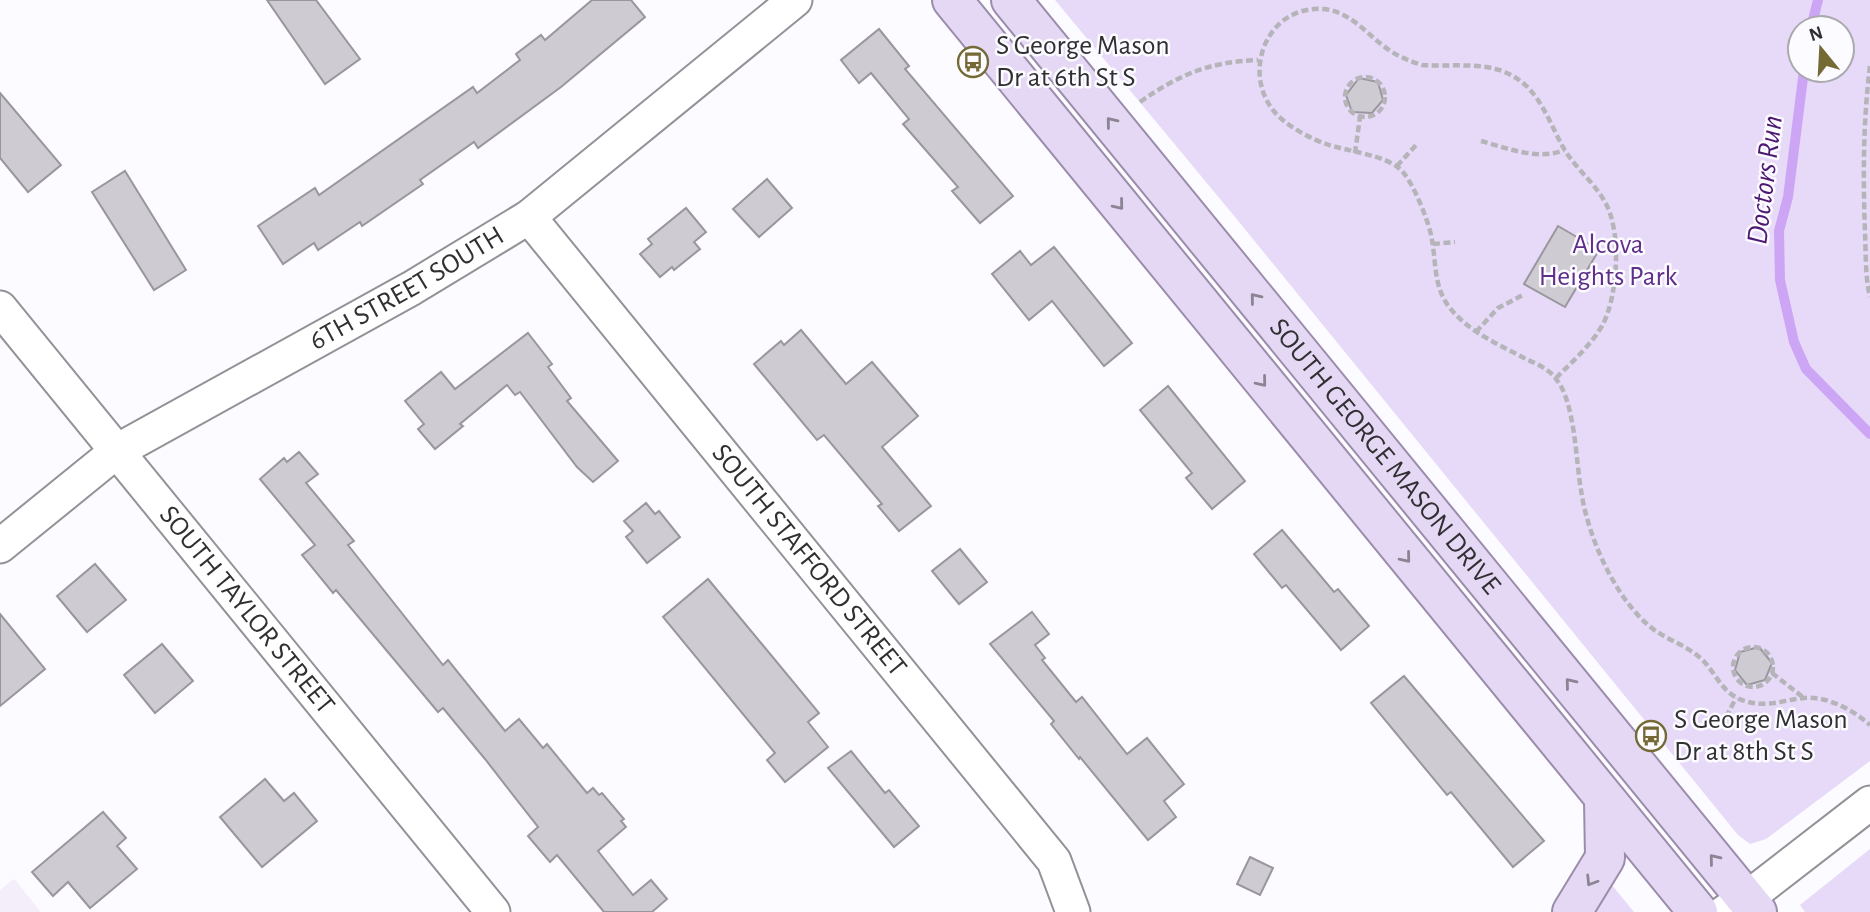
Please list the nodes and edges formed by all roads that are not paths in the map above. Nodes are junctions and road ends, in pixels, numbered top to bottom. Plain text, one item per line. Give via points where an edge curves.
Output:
1 (795, 0) edge
2 (952, 0) edge
3 (1011, 0) edge
4 (529, 217) junction
5 (0, 307) edge
6 (117, 451) junction
7 (0, 546) edge
8 (1604, 800) junction
9 (1870, 803) edge
10 (1743, 908) edge
11 (493, 912) edge
12 (1073, 912) edge
13 (1572, 912) edge
14 (1698, 912) edge

1 - 4 street, 6TH STREET SOUTH
2 -> 8 main road, SOUTH GEORGE MASON DRIVE
10 -> 3 main road, SOUTH GEORGE MASON DRIVE
4 - 6 street, 6TH STREET SOUTH via 412,288
4 - 12 street, SOUTH STAFFORD STREET via 1054,861
5 - 6 street, SOUTH TAYLOR STREET
6 - 7 street, 6TH STREET SOUTH
6 - 11 street, SOUTH TAYLOR STREET
8 -> 13 main road via 1605,858
8 - 14 main road, SOUTH GEORGE MASON DRIVE
9 - 10 street

